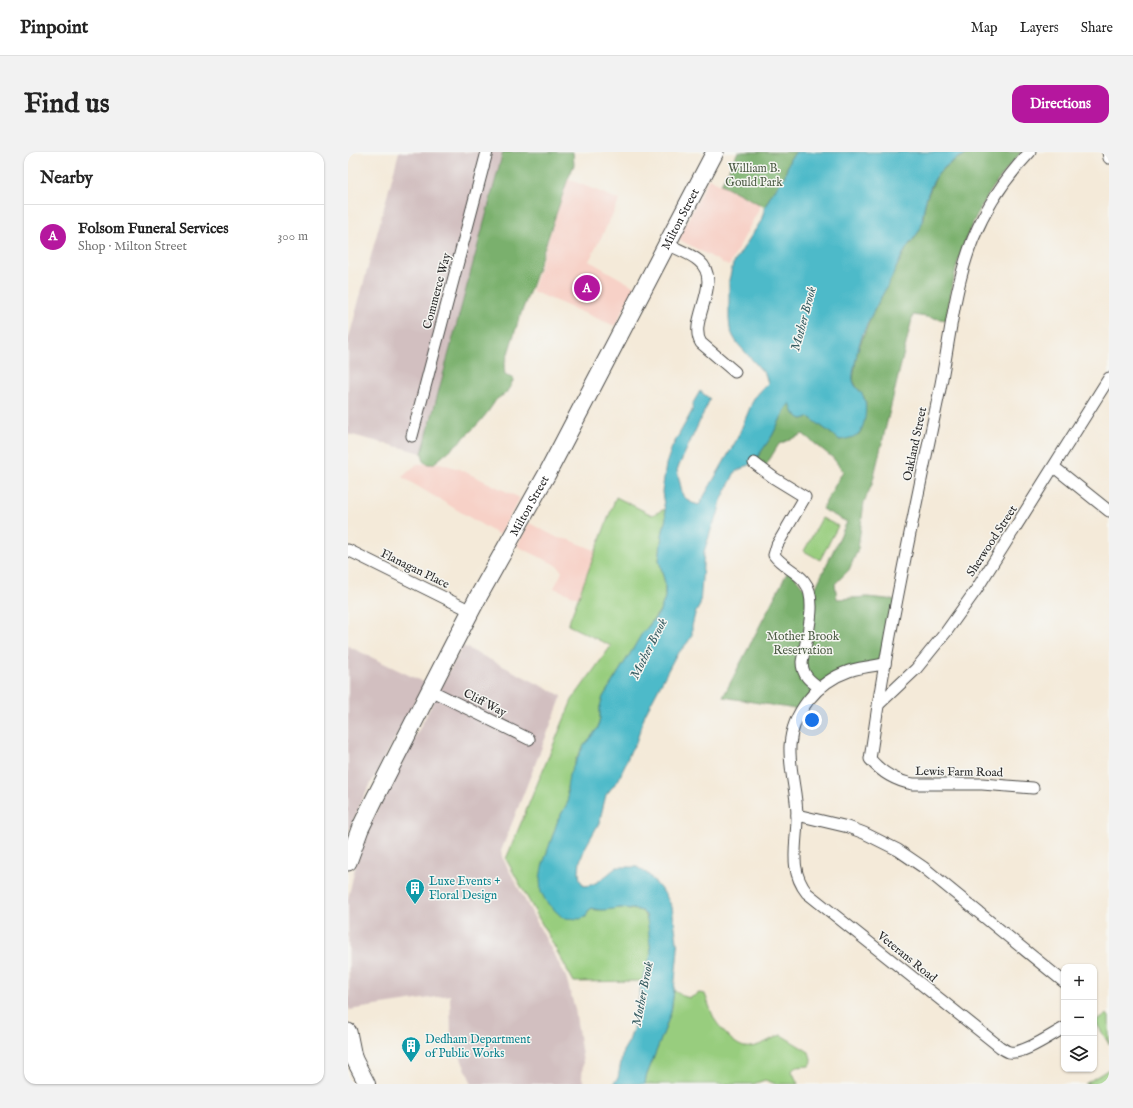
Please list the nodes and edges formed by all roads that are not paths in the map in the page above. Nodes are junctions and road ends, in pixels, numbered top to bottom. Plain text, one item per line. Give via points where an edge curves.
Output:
1 (487, 152) edge
2 (715, 152) edge
3 (1030, 152) edge
4 (1108, 152) edge
5 (1109, 158) edge
6 (667, 244) junction
7 (734, 372) dead end
8 (1109, 378) edge
9 (412, 436) dead end
10 (754, 463) dead end
11 (1054, 467) junction
12 (1109, 511) edge
13 (348, 550) edge
14 (471, 611) junction
15 (885, 664) junction
16 (820, 688) junction
17 (430, 690) junction
18 (879, 704) junction
19 (529, 739) dead end
20 (870, 759) joint
21 (1033, 788) dead end
22 (797, 815) junction
23 (348, 862) edge
24 (1061, 980) edge
25 (1061, 1030) edge
26 (348, 1032) edge
27 (351, 1052) edge
28 (367, 1084) edge

1 - 9 street, Commerce Way
2 - 6 main road, Milton Street
3 - 15 street, Oakland Street via 1008,177 989,206 973,238 962,270
4 - 5 street
6 - 7 street via 700,261 705,268 708,284 698,338
6 - 14 main road, Milton Street via 547,474
8 - 11 street, Sherwood Street
10 - 16 street via 805,497 777,545 774,555 799,576 809,589 812,606 802,668 808,680
11 - 12 street
11 - 18 street, Sherwood Street via 992,566 946,632 916,669
13 - 14 street, Flanagan Place
14 - 17 main road, Milton Street
15 - 16 street, Veterans Road via 847,672
15 - 18 street, Oakland Street
16 - 22 street, Veterans Road via 801,710 792,732 790,747
17 - 19 street, Cliff Way
17 - 23 main road, Milton Street via 360,829
18 - 20 street, Oakland Street
20 - 21 street, Lewis Farm Road via 892,777 913,784 982,784
22 - 24 street via 848,827 898,850 924,867
22 - 25 street, Veterans Road via 796,875 807,893 969,1024 1009,1052 1027,1048
26 - 27 main road
27 - 28 street

